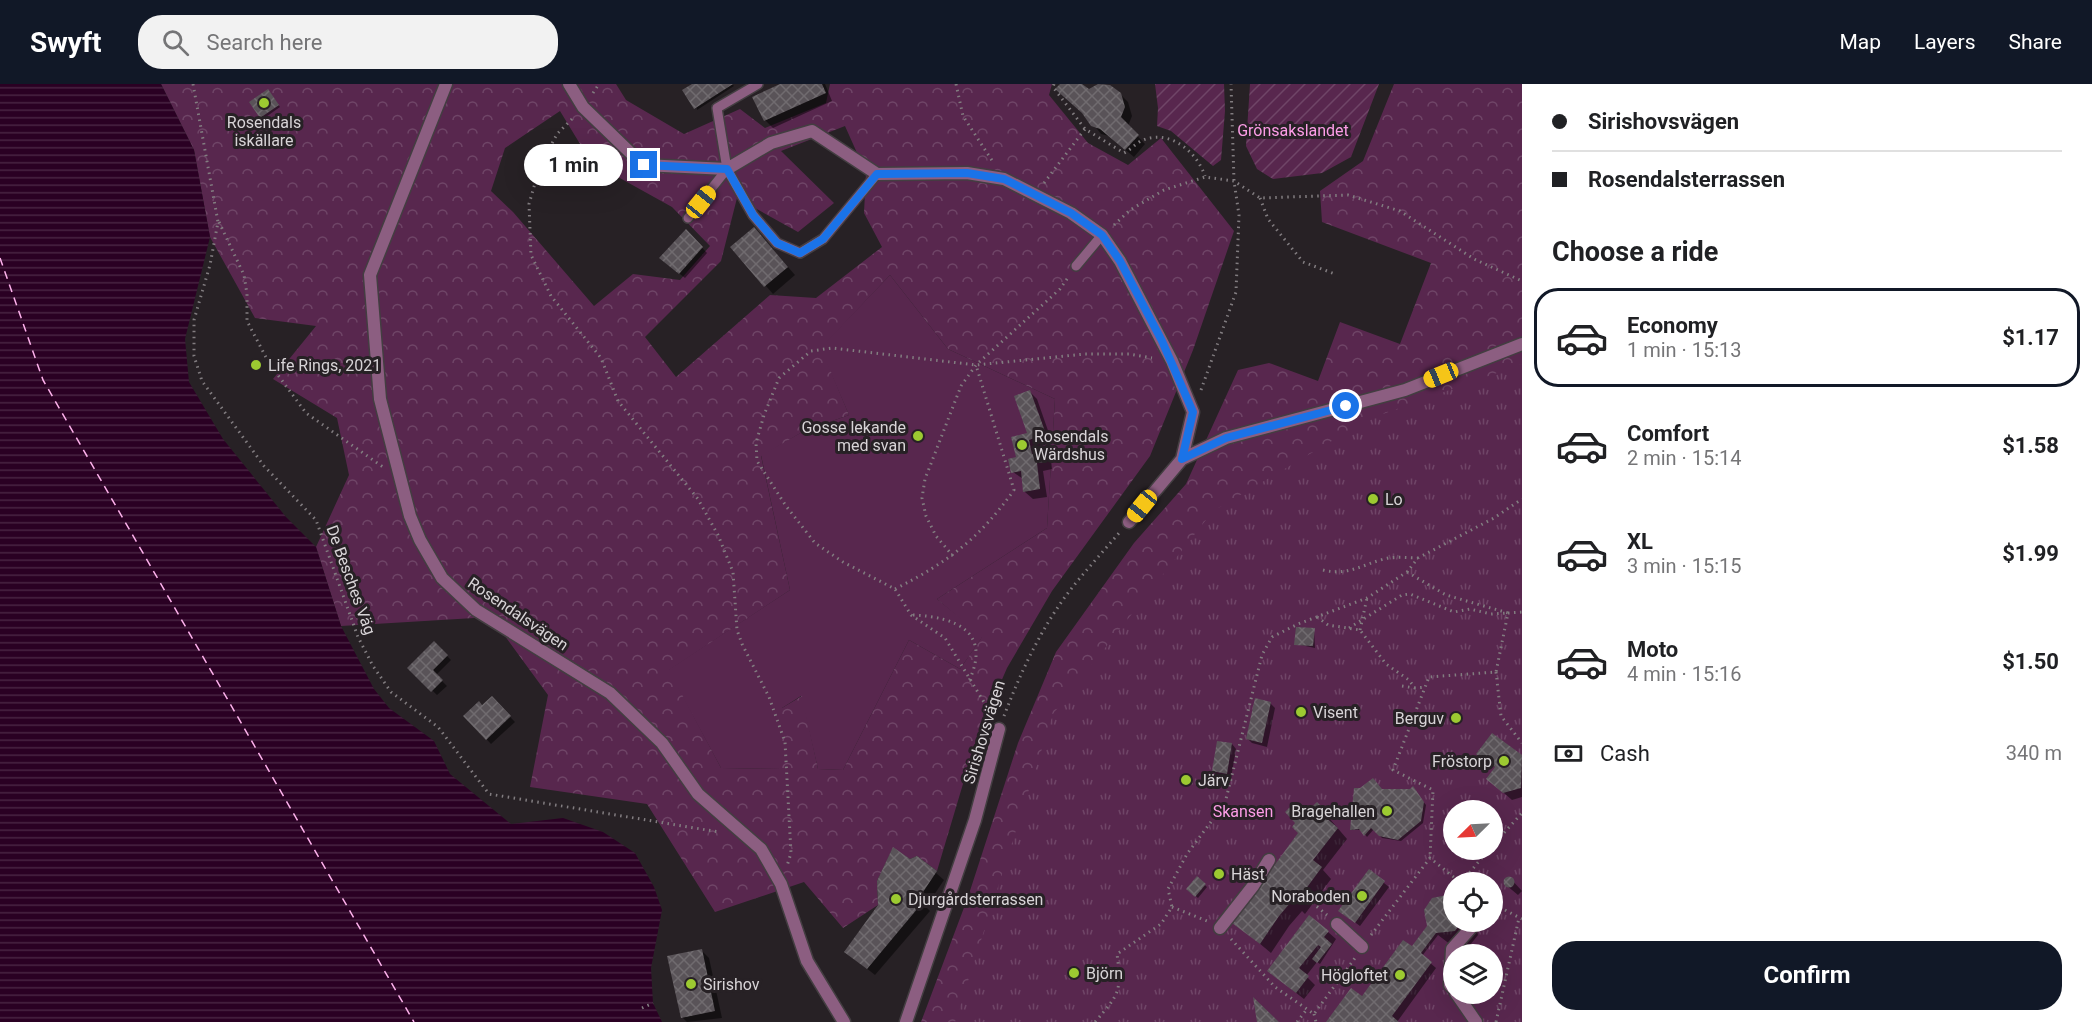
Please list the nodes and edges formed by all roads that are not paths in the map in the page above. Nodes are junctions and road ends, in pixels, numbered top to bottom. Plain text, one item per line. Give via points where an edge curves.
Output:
1 (446, 84) edge
2 (569, 84) edge
3 (758, 84) edge
4 (727, 169) junction
5 (877, 174) junction
6 (687, 218) dead end
7 (1102, 235) junction
8 (1076, 266) road end
9 (1522, 344) edge
10 (1182, 459) junction
11 (1129, 522) road end
12 (999, 729) road end
13 (1269, 860) dead end
14 (1337, 924) road end
15 (1220, 928) road end
16 (1467, 932) edge
17 (1456, 944) edge
18 (1362, 947) road end
19 (1464, 1004) edge
20 (844, 1022) edge
21 (906, 1022) edge
22 (1476, 1022) edge

1 - 20 street, Rosendalsvägen via 370,276 380,399 396,467 420,540 442,578 457,594 476,610 610,693 662,743 698,794 761,849 778,877 807,961
2 - 4 street via 583,107 644,165
3 - 4 lane via 717,108
4 - 5 street via 771,143 812,131
4 - 5 lane via 753,215 777,243 800,253 823,239
4 - 6 lane
5 - 7 street via 967,173 1004,179 1071,213
7 - 8 lane
7 - 10 street via 1120,261 1172,361 1193,412
9 - 10 street via 1405,390 1226,438
10 - 11 street
12 - 21 street, Sirishovsvägen via 975,820
13 - 15 street
14 - 18 street
16 - 17 street
19 - 22 street

